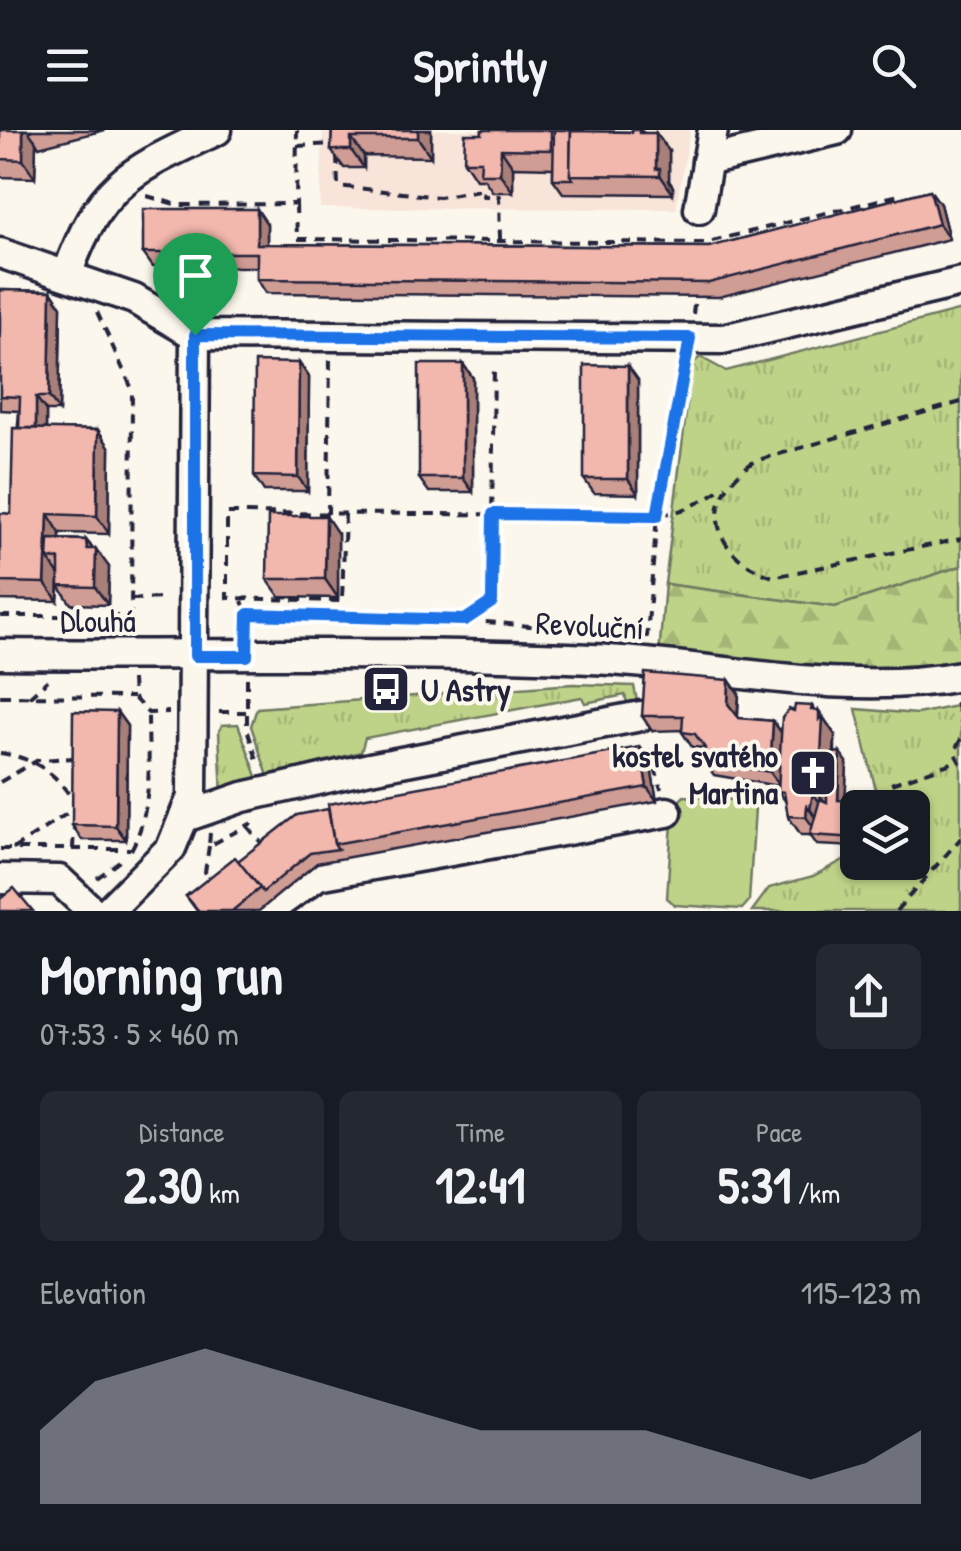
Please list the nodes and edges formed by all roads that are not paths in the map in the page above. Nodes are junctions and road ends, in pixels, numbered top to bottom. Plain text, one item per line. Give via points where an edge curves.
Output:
1 (217, 130) edge
2 (714, 130) edge
3 (837, 130) edge
4 (707, 162) junction
5 (699, 209) dead end
6 (0, 252) edge
7 (75, 278) junction
8 (956, 285) edge
9 (195, 335) junction
10 (0, 654) edge
11 (195, 656) junction
12 (957, 684) edge
13 (641, 716) edge
14 (667, 812) road end
15 (188, 816) junction
16 (0, 878) edge
17 (84, 902) edge
18 (108, 911) edge
19 (268, 911) edge

1 - 7 street via 114,186 78,242
2 - 4 street
3 - 4 street
4 - 5 street
6 - 7 street
7 - 9 street via 134,299
8 - 9 street via 723,339
9 - 11 street
10 - 11 street, Dlouhá
11 - 12 street, Revoluční via 582,658 852,682
11 - 15 street
13 - 15 street via 268,791
14 - 19 street via 318,875
15 - 18 street via 171,848
16 - 17 street via 59,880

